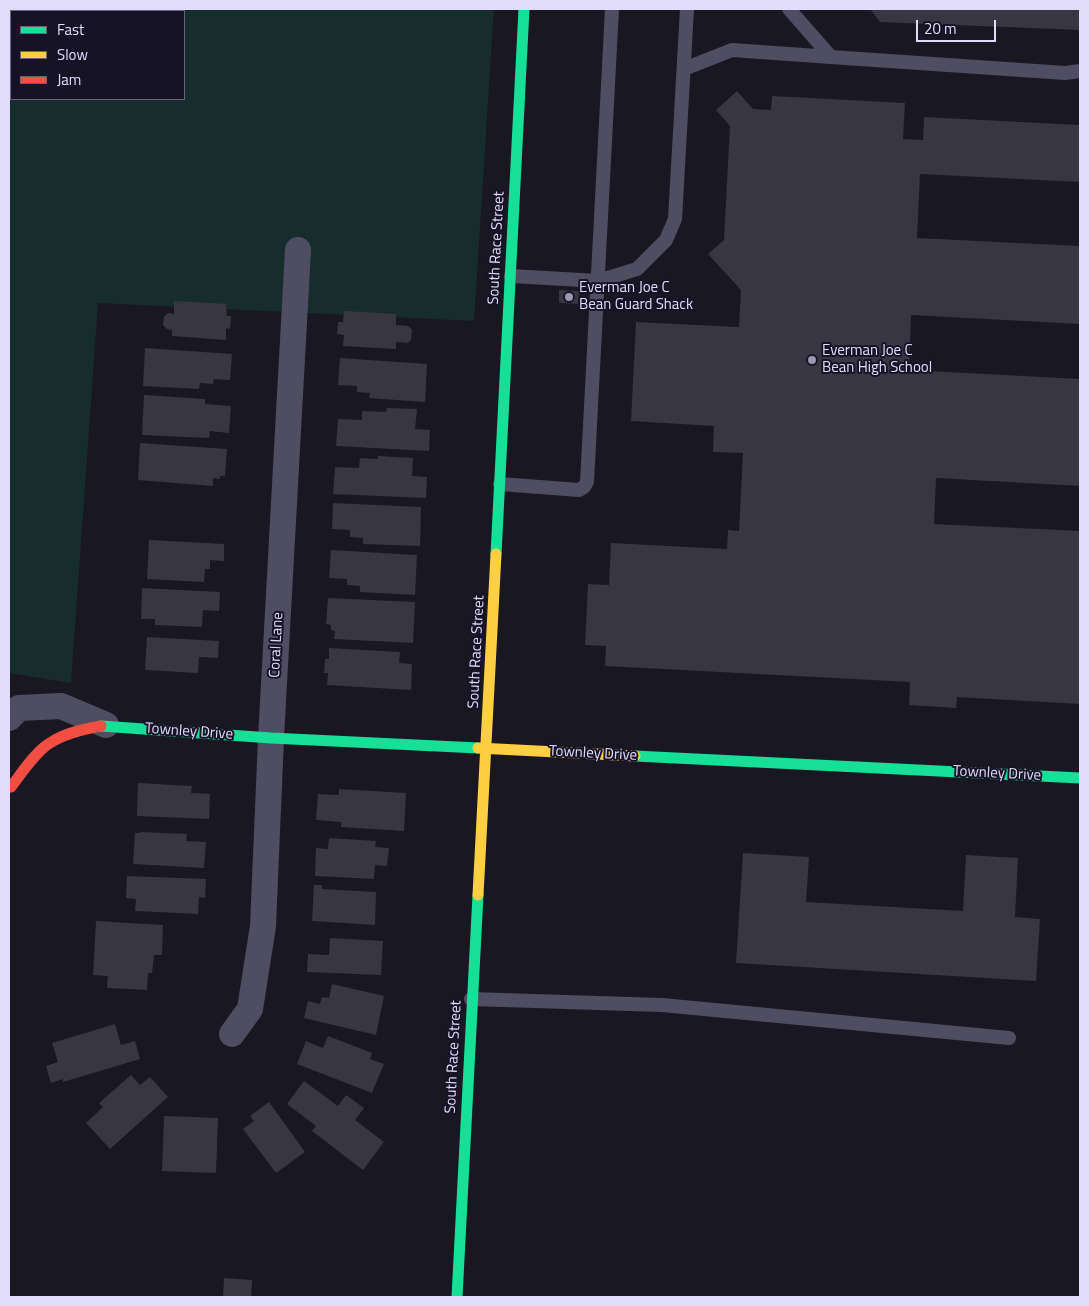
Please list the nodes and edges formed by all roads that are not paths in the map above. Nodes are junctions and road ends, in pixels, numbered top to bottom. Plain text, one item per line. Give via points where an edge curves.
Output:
1 (524, 9) edge
2 (612, 9) edge
3 (687, 9) edge
4 (789, 9) edge
5 (831, 57) junction
6 (684, 69) junction
7 (1080, 71) edge
8 (298, 250) dead end
9 (511, 276) junction
10 (598, 281) junction
11 (500, 484) junction
12 (9, 718) edge
13 (106, 725) junction
14 (271, 738) junction
15 (487, 749) junction
16 (1080, 778) edge
17 (10, 790) edge
18 (471, 999) junction
19 (232, 1034) dead end
20 (1010, 1038) dead end
21 (457, 1297) edge

1 - 9 street, South Race Street
2 - 10 lane
3 - 6 lane
4 - 5 lane
5 - 6 lane via 732,50
5 - 7 lane via 1065,73
6 - 10 lane via 676,219 666,240 637,268
8 - 14 street, Coral Lane
9 - 10 lane
9 - 11 street, South Race Street
10 - 11 lane via 587,482 580,490
11 - 15 street, South Race Street
12 - 13 street, Townley Drive via 19,708 61,706
13 - 14 street, Townley Drive
13 - 17 street, Townley Drive via 78,730 49,743
14 - 15 street, Townley Drive
14 - 19 street, Coral Lane via 263,926 250,1009
15 - 16 street, Townley Drive
15 - 18 street, South Race Street
18 - 20 lane via 662,1005
18 - 21 street, South Race Street

